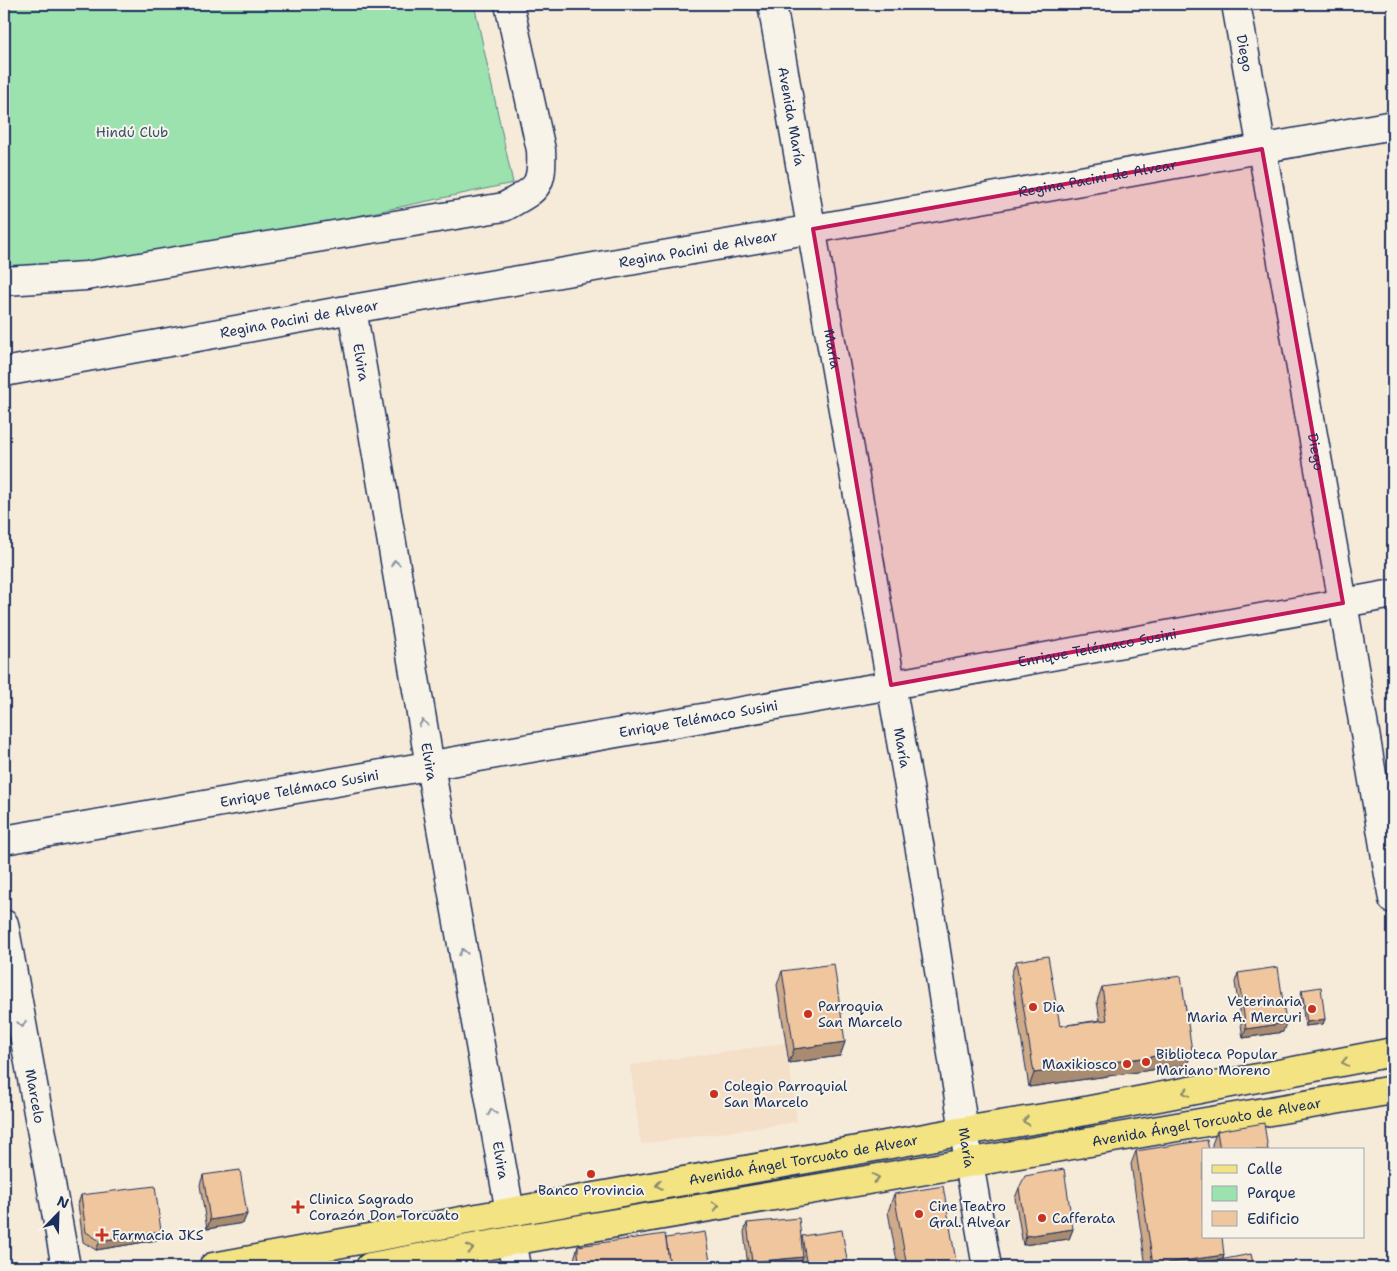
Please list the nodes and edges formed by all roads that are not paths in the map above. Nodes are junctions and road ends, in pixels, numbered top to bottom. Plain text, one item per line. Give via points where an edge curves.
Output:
1 (510, 4) edge
2 (772, 4) edge
3 (1236, 4) edge
4 (1393, 125) edge
5 (1262, 149) junction
6 (813, 229) junction
7 (4, 281) edge
8 (352, 309) junction
9 (4, 372) edge
10 (1393, 594) edge
11 (1343, 603) junction
12 (891, 685) junction
13 (430, 766) junction
14 (4, 840) edge
15 (1393, 899) edge
16 (4, 924) edge
17 (1393, 1052) edge
18 (1393, 1090) edge
19 (964, 1131) junction
20 (969, 1163) junction
21 (510, 1212) junction
22 (511, 1241) junction
23 (66, 1267) edge
24 (213, 1267) edge
25 (370, 1267) edge
26 (516, 1267) edge
27 (987, 1267) edge

1 - 7 street via 541,150 542,172 534,191 504,207 86,276
2 - 6 street, Avenida María
3 - 5 street, Diego
4 - 5 street, Regina Pacini de Alvear
5 - 6 street, Regina Pacini de Alvear
5 - 11 street, Diego
6 - 8 street, Regina Pacini de Alvear
6 - 12 street, María
8 - 9 street, Regina Pacini de Alvear
13 -> 8 street, Elvira
10 - 11 street, Enrique Telémaco Susini
11 - 12 street, Enrique Telémaco Susini
11 - 15 street, Diego
12 - 13 street, Enrique Telémaco Susini
12 - 19 street, María
13 - 14 street, Enrique Telémaco Susini
21 -> 13 street, Elvira
16 -> 23 street, Marcelo
17 -> 19 main road, Avenida Ángel Torcuato de Alvear via 1075,1114
18 - 20 main road, Avenida Ángel Torcuato de Alvear
19 - 20 street, María
19 -> 21 main road, Avenida Ángel Torcuato de Alvear
22 -> 20 main road, Avenida Ángel Torcuato de Alvear
20 - 27 street, María
21 - 24 main road, Avenida Ángel Torcuato de Alvear
25 -> 22 main road, Avenida Ángel Torcuato de Alvear
22 - 26 street

